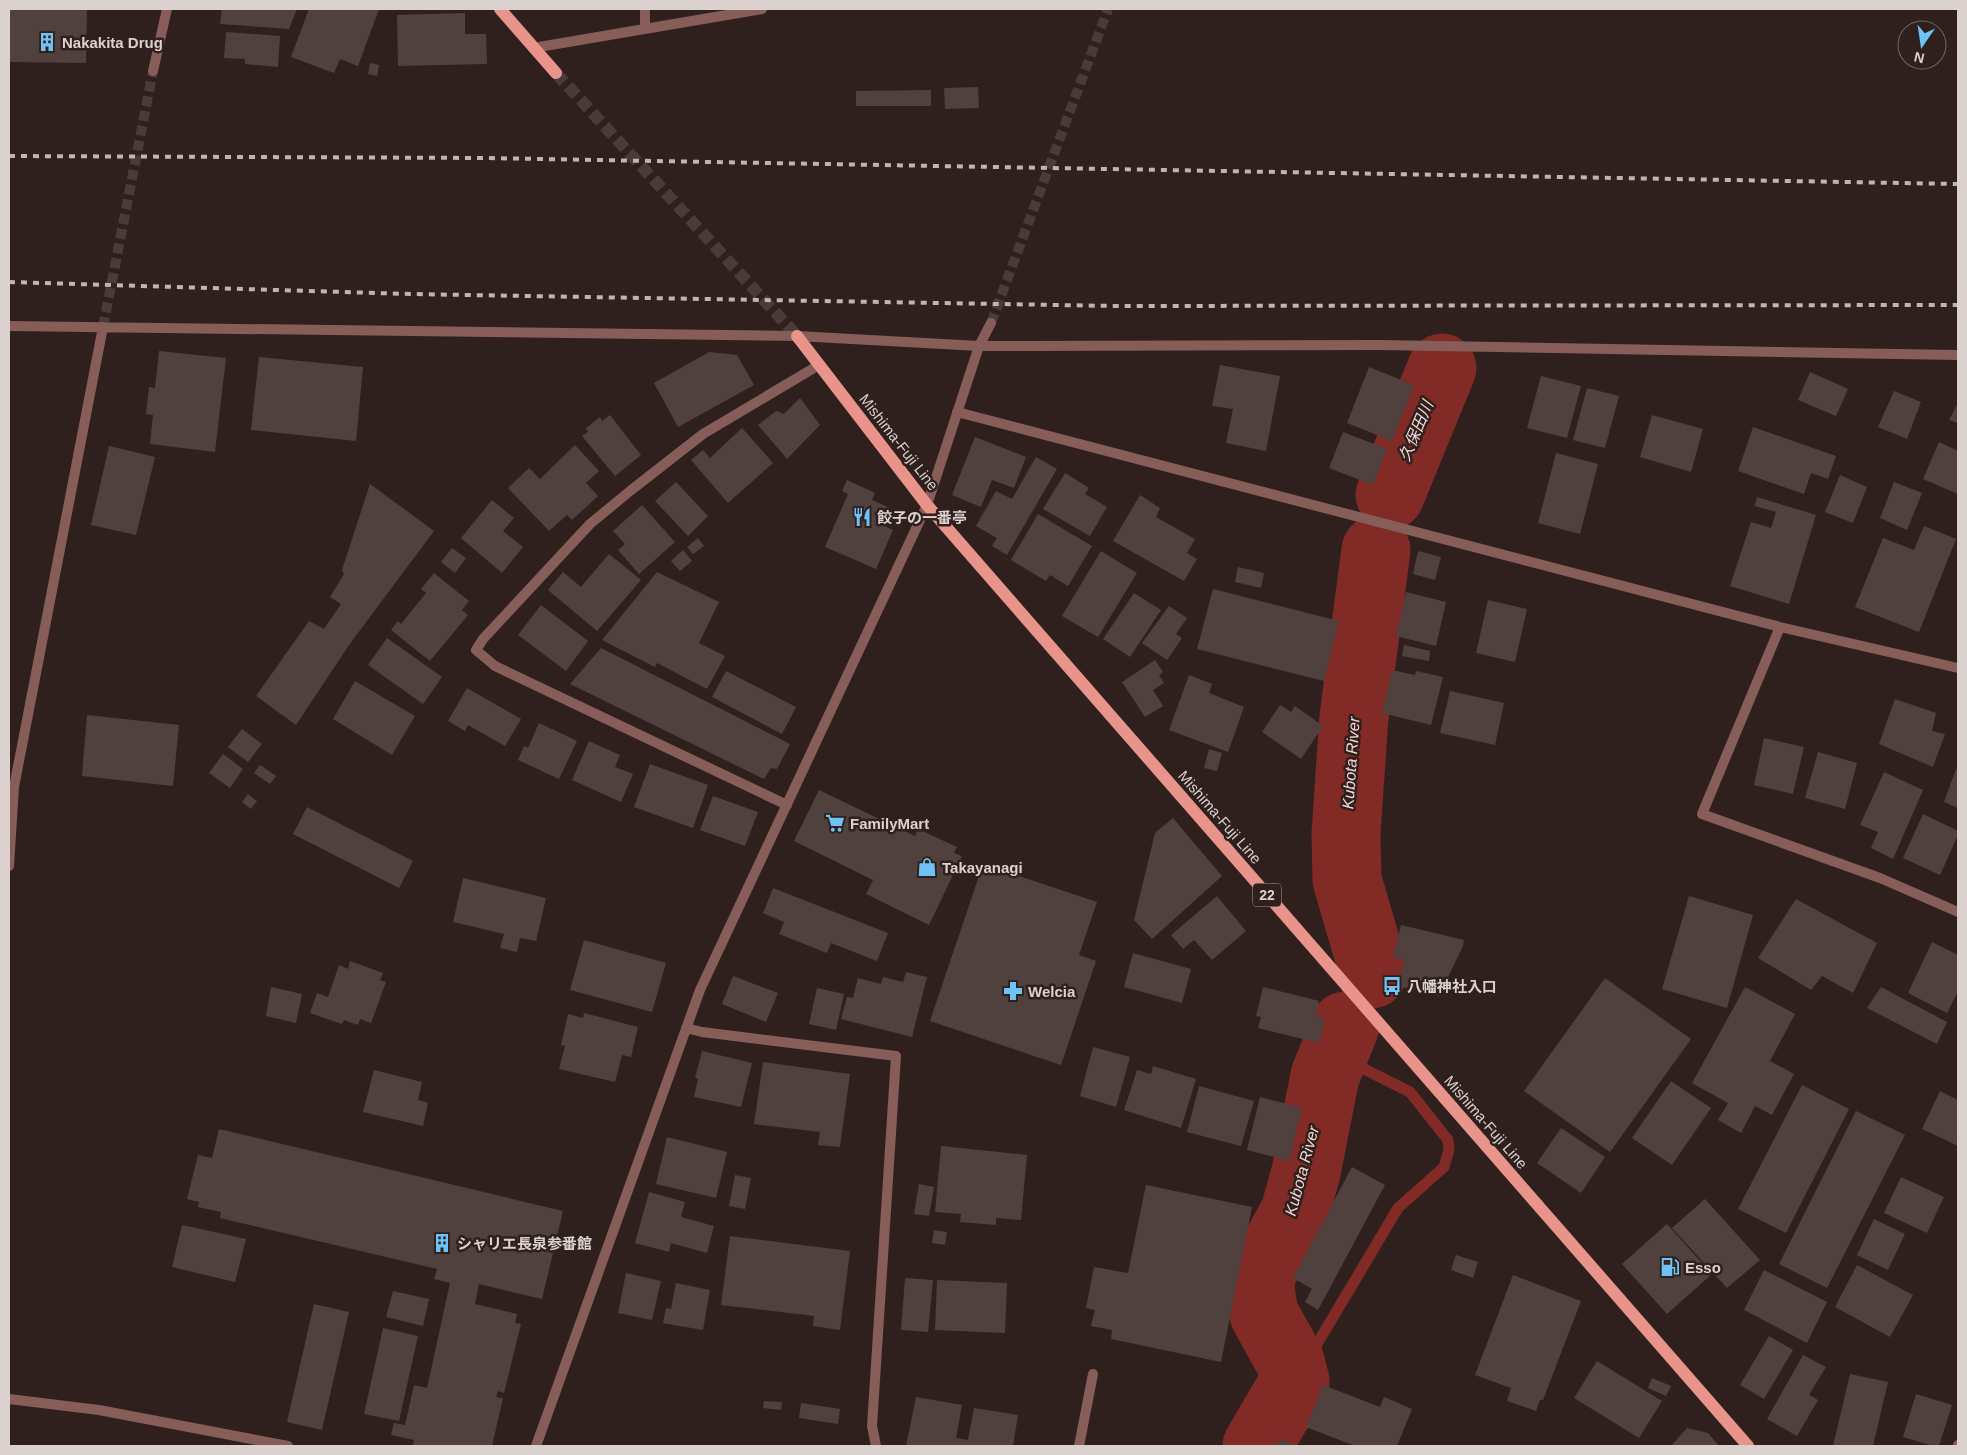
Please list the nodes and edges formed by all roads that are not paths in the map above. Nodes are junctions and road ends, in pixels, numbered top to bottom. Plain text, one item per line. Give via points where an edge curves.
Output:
1 (167, 9) edge
2 (500, 9) edge
3 (645, 9) edge
4 (762, 9) edge
5 (645, 29) junction
6 (534, 48) junction
7 (153, 71) tunnel mouth
8 (556, 73) tunnel mouth
9 (991, 323) tunnel mouth
10 (9, 326) edge
11 (102, 327) junction
12 (797, 336) junction
13 (979, 346) junction
14 (1958, 355) edge
15 (819, 365) junction
16 (956, 412) junction
17 (927, 505) junction
18 (1780, 627) junction
19 (1958, 668) edge
20 (787, 806) junction
21 (10, 848) edge
22 (9, 866) edge
23 (1958, 912) edge
24 (686, 1028) junction
25 (1094, 1374) dead end
26 (9, 1399) edge
27 (288, 1446) edge
28 (536, 1446) edge
29 (876, 1446) edge
30 (1079, 1446) edge
31 (1748, 1446) edge

1 - 7 street
2 - 6 main road
3 - 5 street
4 - 5 street
5 - 6 street
6 - 8 main road
9 - 13 street
10 - 11 street
11 - 12 street
11 - 21 street via 14,787
12 - 13 street
12 - 15 main road, Mishima-Fuji Line / 22
13 - 14 street via 1379,345
13 - 16 street
15 - 17 main road, Mishima-Fuji Line / 22
15 - 20 street via 703,434 590,524 476,650 495,666
16 - 17 street
16 - 18 street
17 - 20 street
17 - 31 main road, Mishima-Fuji Line / 22
18 - 19 street
18 - 23 street via 1702,814 1880,878
20 - 24 street via 700,990
21 - 22 street
24 - 28 street
24 - 29 street via 896,1056 872,1426
25 - 30 street
26 - 27 street via 99,1410

